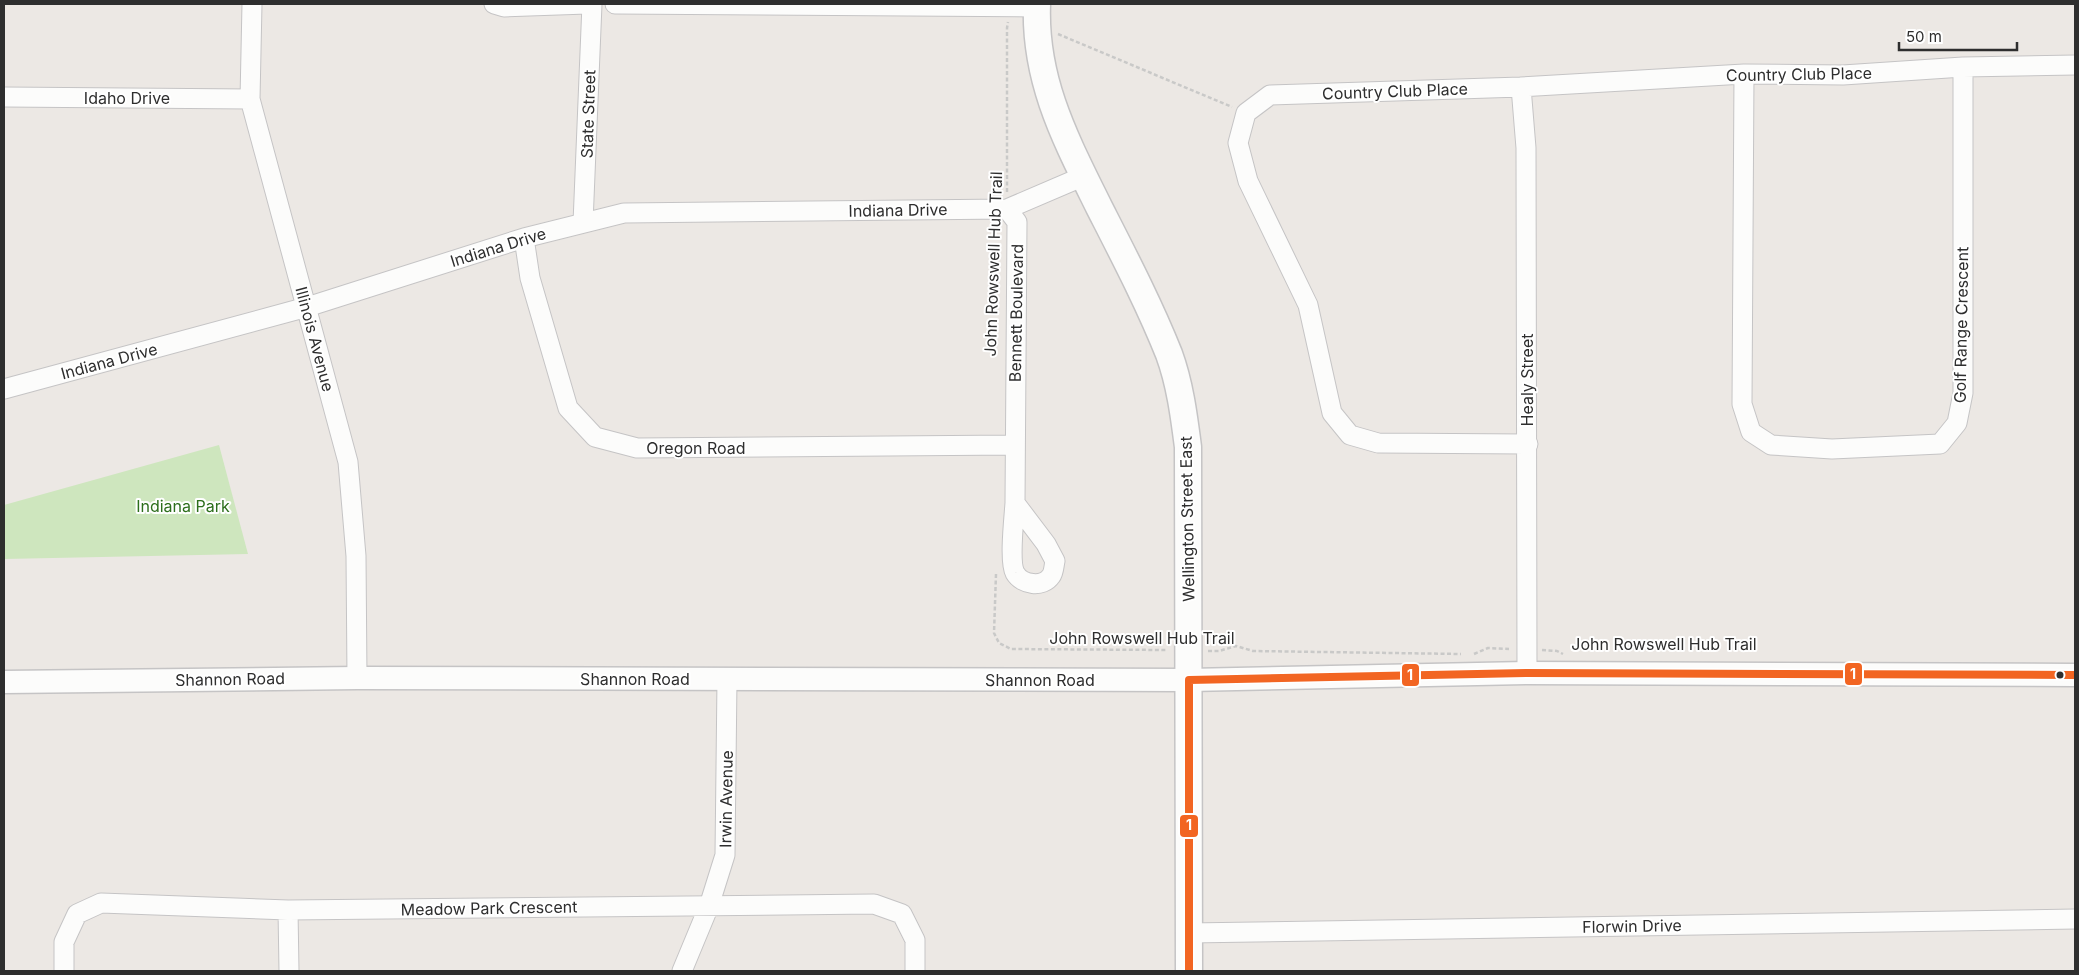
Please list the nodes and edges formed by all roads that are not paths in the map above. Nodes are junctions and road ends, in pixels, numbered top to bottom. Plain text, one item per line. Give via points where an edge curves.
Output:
1 (252, 4) edge
2 (494, 4) edge
3 (587, 4) edge
4 (592, 4) edge
5 (615, 4) edge
6 (1029, 6) edge
7 (2075, 64) edge
8 (1963, 67) junction
9 (1744, 74) junction
10 (1521, 87) junction
11 (4, 97) edge
12 (250, 99) junction
13 (1084, 176) junction
14 (1008, 208) junction
15 (584, 224) junction
16 (524, 238) junction
17 (307, 307) junction
18 (4, 389) edge
19 (1528, 444) junction
20 (1014, 445) junction
21 (1014, 503) dead end
22 (1527, 673) junction
23 (2075, 675) edge
24 (357, 678) junction
25 (727, 679) junction
26 (1188, 680) junction
27 (4, 682) edge
28 (709, 906) junction
29 (288, 910) junction
30 (2075, 919) edge
31 (1189, 933) junction
32 (64, 971) edge
33 (289, 971) edge
34 (682, 971) edge
35 (915, 971) edge
36 (1189, 971) edge

1 - 12 street, Illinois Avenue
2 - 3 street via 504,8
4 - 15 street, State Street
5 - 6 street
6 - 13 main road, Wellington Street East via 1044,81
7 - 8 street, Country Club Place
8 - 9 street, Country Club Place via 1843,75
8 - 9 street, Golf Range Crescent via 1963,393 1957,423 1940,444 1832,449 1771,445 1751,432 1742,404
9 - 10 street, Country Club Place
10 - 19 street, Healy Street via 1526,148
10 - 19 street, Country Club Place via 1270,95 1246,113 1238,143 1248,181 1308,305 1332,413 1350,435 1378,443
11 - 12 street, Idaho Drive
12 - 17 street, Illinois Avenue
13 - 14 street
13 - 26 main road, Wellington Street East via 1170,357 1182,404 1188,447
14 - 15 street, Indiana Drive via 624,213
14 - 20 street, Bennett Boulevard via 1017,222
15 - 16 street, Indiana Drive
16 - 17 street, Indiana Drive
16 - 20 street, Oregon Road via 530,278 568,408 595,437 637,448
17 - 18 street, Indiana Drive
17 - 24 street, Illinois Avenue via 348,462 356,556
19 - 22 street, Healy Street
20 - 21 street, Bennett Boulevard
22 - 23 street, Shannon Road
22 - 26 street, Shannon Road
24 - 25 street, Shannon Road
24 - 27 street, Shannon Road
25 - 26 street, Shannon Road
25 - 28 street, Irwin Avenue via 725,855
26 - 31 main road, Wellington Street East
28 - 29 street, Meadow Park Crescent
28 - 34 street, Irwin Avenue
28 - 35 street, Meadow Park Crescent via 874,904 902,914 915,940
29 - 32 street, Meadow Park Crescent via 100,903 77,914 64,942
29 - 33 street
30 - 31 street, Florwin Drive
31 - 36 main road, Wellington Street East

